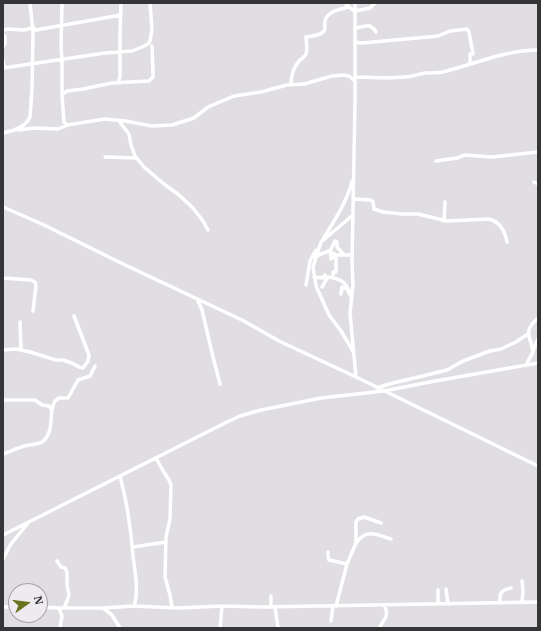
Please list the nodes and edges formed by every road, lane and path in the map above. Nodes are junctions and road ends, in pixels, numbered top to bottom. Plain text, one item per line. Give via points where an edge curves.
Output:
1 (30, 3) edge
2 (62, 3) edge
3 (121, 3) edge
4 (150, 3) edge
5 (345, 3) edge
6 (355, 3) edge
7 (374, 3) edge
8 (349, 7) junction
9 (355, 12) junction
10 (121, 15) junction
11 (62, 24) junction
12 (33, 28) junction
13 (355, 28) junction
14 (3, 30) edge
15 (376, 32) dead end
16 (3, 34) edge
17 (355, 42) junction
18 (152, 46) dead end
19 (3, 47) edge
20 (538, 50) edge
21 (120, 52) junction
22 (3, 60) edge
23 (62, 60) junction
24 (470, 63) junction
25 (33, 64) junction
26 (4, 68) edge
27 (355, 77) junction
28 (355, 81) junction
29 (118, 83) junction
30 (291, 84) junction
31 (62, 95) junction
32 (119, 121) junction
33 (70, 125) junction
34 (12, 130) junction
35 (3, 133) edge
36 (538, 152) edge
37 (105, 157) dead end
38 (136, 158) junction
39 (436, 161) dead end
40 (354, 174) junction
41 (354, 199) junction
42 (445, 202) dead end
43 (3, 207) edge
44 (353, 215) junction
45 (444, 221) junction
46 (208, 230) dead end
47 (321, 242) junction
48 (507, 242) dead end
49 (330, 252) junction
50 (336, 255) junction
51 (316, 256) junction
52 (344, 256) junction
53 (352, 256) junction
54 (313, 267) junction
55 (325, 275) dead end
56 (314, 277) junction
57 (3, 278) edge
58 (334, 278) junction
59 (306, 285) junction
60 (316, 286) junction
61 (322, 287) dead end
62 (341, 294) dead end
63 (352, 298) junction
64 (197, 299) junction
65 (33, 311) dead end
66 (74, 316) dead end
67 (538, 318) edge
68 (20, 322) dead end
69 (528, 334) junction
70 (538, 339) edge
71 (3, 350) edge
72 (21, 350) junction
73 (353, 352) junction
74 (533, 352) junction
75 (538, 363) edge
76 (526, 365) junction
77 (95, 366) dead end
78 (356, 377) junction
79 (220, 384) dead end
80 (377, 388) junction
81 (384, 391) junction
82 (3, 400) edge
83 (52, 410) junction
84 (3, 454) edge
85 (156, 458) junction
86 (538, 466) edge
87 (120, 476) junction
88 (28, 522) junction
89 (381, 523) dead end
90 (3, 535) edge
91 (391, 539) dead end
92 (166, 542) junction
93 (356, 543) junction
94 (132, 547) junction
95 (328, 552) dead end
96 (3, 559) edge
97 (57, 561) dead end
98 (347, 564) junction
99 (522, 581) dead end
100 (512, 588) dead end
101 (446, 589) dead end
102 (438, 590) dead end
103 (271, 596) dead end
104 (500, 602) junction
105 (522, 602) junction
106 (538, 602) edge
107 (438, 604) junction
108 (448, 604) junction
109 (384, 605) junction
110 (134, 606) junction
111 (222, 606) junction
112 (335, 606) junction
113 (48, 607) edge
114 (172, 607) junction
115 (273, 607) junction
116 (62, 608) junction
117 (103, 608) junction
118 (331, 621) dead end
119 (60, 628) edge
120 (120, 628) edge
121 (220, 628) edge
122 (278, 628) edge
123 (379, 628) edge

1 - 12 street
2 - 11 street
3 - 10 street
4 - 21 street via 150,41 132,51
5 - 8 street
6 - 9 street
7 - 9 street via 370,8
8 - 9 street
8 - 30 street via 328,16 321,34 306,37 306,54 293,70
9 - 13 street
10 - 11 street
10 - 21 street
11 - 12 street via 36,30
11 - 23 street
12 - 14 street
12 - 25 street
13 - 15 street via 370,26
13 - 17 street
16 - 19 street
17 - 24 street via 438,36 467,30 473,54 470,54
17 - 27 street
18 - 29 street via 153,77 149,81
20 - 24 street via 512,52
21 - 23 street
21 - 29 street
22 - 26 street
23 - 25 street
23 - 31 street
24 - 27 street via 442,72 408,77
25 - 26 street
25 - 34 street via 30,117 20,127
27 - 28 street
28 - 30 street via 343,75 304,84
28 - 40 street
29 - 31 street
30 - 32 street via 225,99 208,107 194,118 172,125 152,126
31 - 33 street via 64,122
32 - 33 street via 102,119
32 - 38 street via 130,136
33 - 34 street via 58,129
34 - 35 street
36 - 39 street via 492,157 465,155
37 - 38 street
38 - 46 street via 193,208
40 - 41 street
40 - 47 street via 351,187
41 - 44 street
41 - 45 street via 371,200 374,209 381,212 418,214
42 - 45 street
43 - 64 street
44 - 47 street
44 - 53 street
45 - 48 street via 489,218 499,224 506,233
47 - 51 street
47 - 59 street via 310,261
49 - 50 street
49 - 50 street via 331,259
49 - 51 street
49 - 52 street via 335,241
50 - 52 street
50 - 58 street
51 - 54 street
52 - 53 street
53 - 63 street
54 - 56 street
54 - 59 street
55 - 56 street via 323,278
56 - 60 street
57 - 65 street via 31,280 36,283
58 - 61 street via 328,277
58 - 63 street via 342,280 347,285
59 - 60 street
60 - 73 street via 329,315
62 - 63 street via 342,287 347,289
63 - 73 street via 350,313
64 - 78 street
64 - 79 street
66 - 72 street via 89,356 84,367
67 - 69 street via 530,327
68 - 72 street
69 - 74 street
69 - 80 street via 502,349 463,361 448,370
70 - 74 street
71 - 72 street
73 - 78 street
74 - 76 street
75 - 76 street
76 - 81 street
77 - 83 street via 90,375 78,380 68,398 59,398 55,401
78 - 80 street
80 - 81 street
81 - 85 street via 321,398 248,413
81 - 86 street
82 - 83 street via 35,400
83 - 84 street via 49,434 43,441
85 - 87 street
85 - 92 street via 171,485
87 - 88 street
87 - 94 street
88 - 90 street
88 - 96 street via 13,540
89 - 93 street via 364,518 358,519
91 - 93 street via 368,534
92 - 94 street
92 - 114 street via 165,579
93 - 98 street
94 - 110 street via 136,583
95 - 98 street via 330,560
97 - 116 street via 67,572 69,595
98 - 112 street
99 - 105 street
100 - 104 street via 502,591
101 - 108 street
102 - 107 street
103 - 115 street
104 - 105 street
104 - 108 street
105 - 106 street
107 - 108 street
107 - 109 street
109 - 112 street
109 - 123 street via 387,611
110 - 114 street
110 - 117 street
111 - 114 street
111 - 115 street
111 - 121 street
112 - 115 street
112 - 118 street
113 - 116 street
115 - 122 street
116 - 117 street
116 - 119 street
117 - 120 street via 112,615

